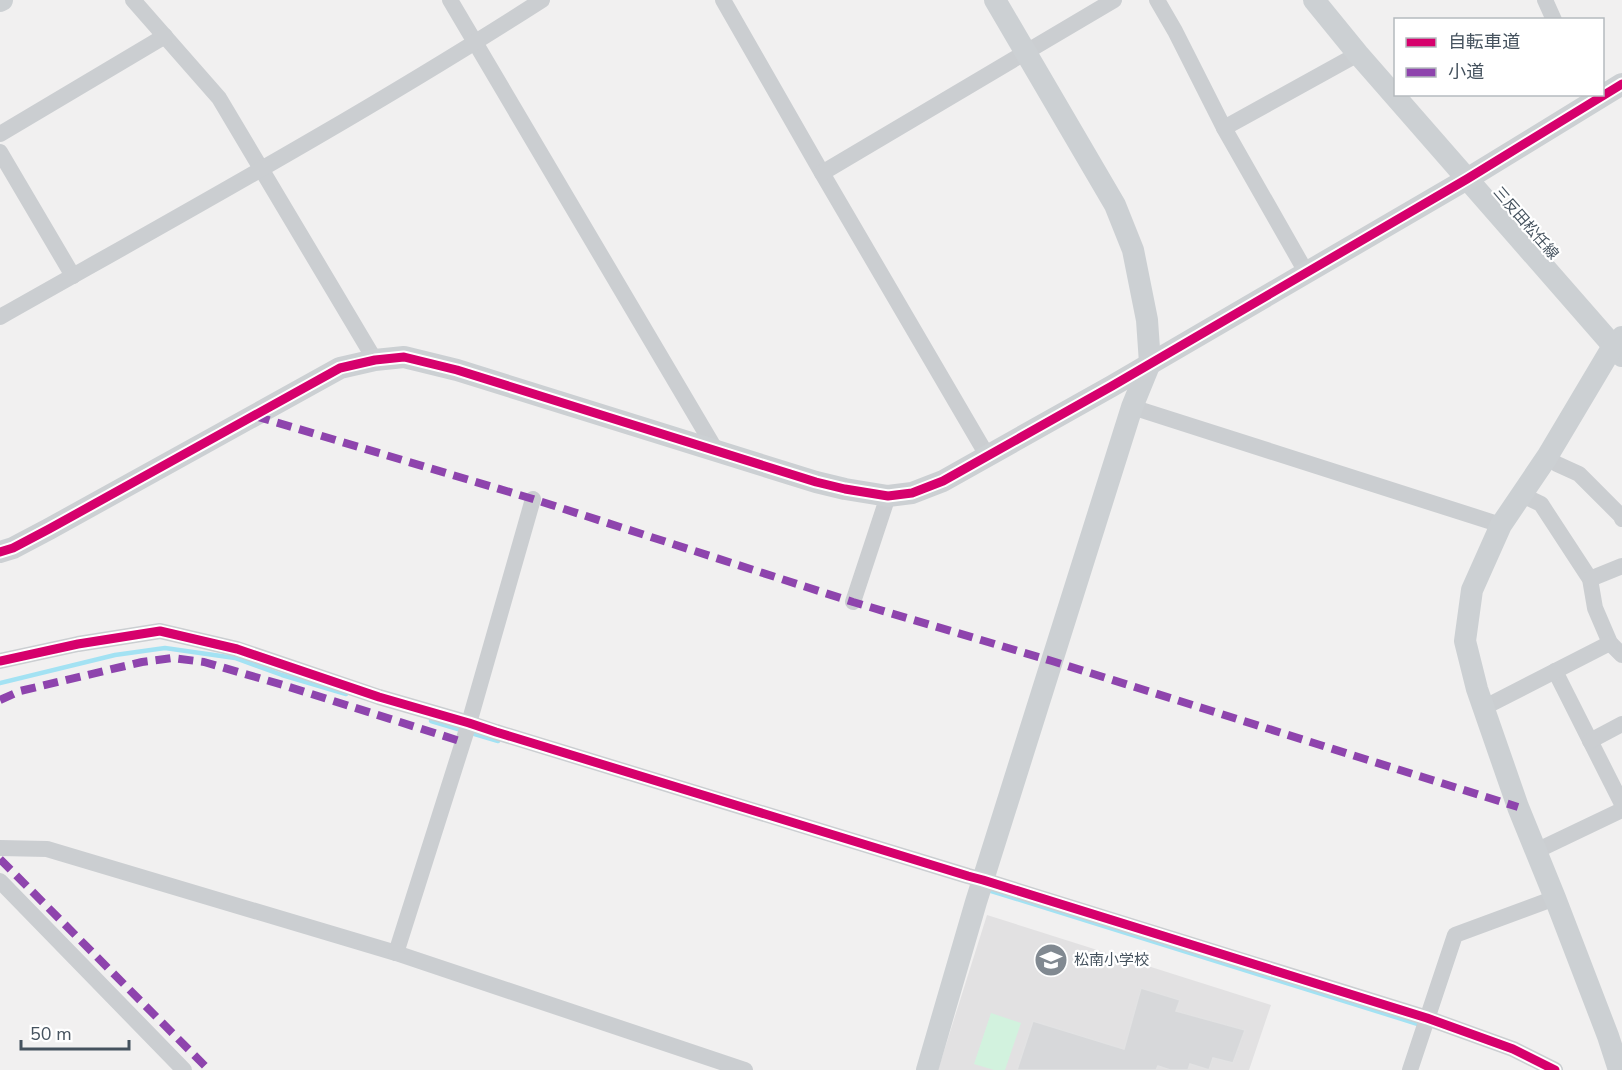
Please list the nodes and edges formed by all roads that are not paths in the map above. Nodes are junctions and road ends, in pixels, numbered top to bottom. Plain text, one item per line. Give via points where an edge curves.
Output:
1 (133, 0) edge
2 (450, 0) edge
3 (542, 0) edge
4 (723, 0) edge
5 (995, 0) edge
6 (1114, 0) edge
7 (1157, 0) edge
8 (1314, 0) edge
9 (1545, 0) edge
10 (1553, 18) edge
11 (165, 36) junction
12 (475, 43) junction
13 (1026, 52) junction
14 (1358, 54) junction
15 (1622, 84) edge
16 (1604, 92) edge
17 (1394, 95) edge
18 (1395, 96) edge
19 (1592, 98) edge
20 (1224, 128) junction
21 (0, 134) edge
22 (0, 152) edge
23 (261, 170) junction
24 (822, 173) junction
25 (1467, 179) junction
26 (1306, 272) junction
27 (73, 276) junction
28 (0, 317) edge
29 (1619, 346) edge
30 (375, 360) junction
31 (1150, 363) junction
32 (1132, 407) junction
33 (717, 452) junction
34 (988, 457) junction
35 (1547, 457) junction
36 (1522, 495) junction
37 (888, 496) junction
38 (533, 499) dead end
39 (1622, 519) edge
40 (1501, 525) junction
41 (0, 552) edge
42 (1622, 566) edge
43 (1590, 579) junction
44 (853, 602) dead end
45 (1610, 643) junction
46 (1622, 655) edge
47 (0, 661) edge
48 (1555, 671) junction
49 (1484, 708) junction
50 (1622, 724) edge
51 (467, 730) junction
52 (1590, 741) junction
53 (1622, 804) edge
54 (1622, 810) edge
55 (0, 848) edge
56 (1536, 851) junction
57 (983, 880) junction
58 (0, 881) edge
59 (1555, 898) junction
60 (396, 953) junction
61 (1424, 1027) junction
62 (1615, 1035) edge
63 (184, 1070) edge
64 (745, 1070) edge
65 (927, 1070) edge
66 (1410, 1070) edge
67 (1555, 1070) edge
68 (1619, 1070) edge

1 - 11 street
2 - 12 street
3 - 12 street
4 - 24 street
5 - 13 street
6 - 13 street
7 - 20 street
8 - 14 street, 三反田松任線
9 - 10 street
11 - 21 street
11 - 23 street via 219,98
12 - 23 street
12 - 33 street
13 - 24 street
13 - 31 street via 1115,205 1134,250 1147,320
14 - 17 street, 三反田松任線
14 - 20 street
15 - 16 street
18 - 25 street, 三反田松任線
19 - 25 street
20 - 26 street
22 - 27 street
23 - 27 street
23 - 30 street
24 - 34 street
25 - 26 street
25 - 29 street, 三反田松任線
26 - 31 street
27 - 28 street
29 - 35 street
30 - 33 street via 404,357 457,370
30 - 41 street via 340,368 49,529
31 - 32 street
31 - 34 street
32 - 40 street
32 - 57 street
33 - 37 street via 845,489
34 - 37 street via 943,481 912,493
35 - 36 street
35 - 39 street via 1579,474
36 - 40 street
36 - 43 street via 1541,504
37 - 44 street
38 - 51 street
40 - 49 street via 1472,590 1465,640
42 - 43 street
43 - 45 street via 1595,608
45 - 46 street
45 - 48 street
47 - 51 street via 160,631 237,649
48 - 49 street
48 - 52 street
49 - 56 street
50 - 52 street
51 - 57 street via 518,739
51 - 60 street
52 - 53 street
54 - 56 street
55 - 60 street via 47,849
56 - 59 street
57 - 61 street
57 - 65 street
58 - 63 street
59 - 61 street via 1455,935
59 - 62 street
60 - 64 street
61 - 66 street
61 - 67 street via 1513,1049
62 - 68 street

